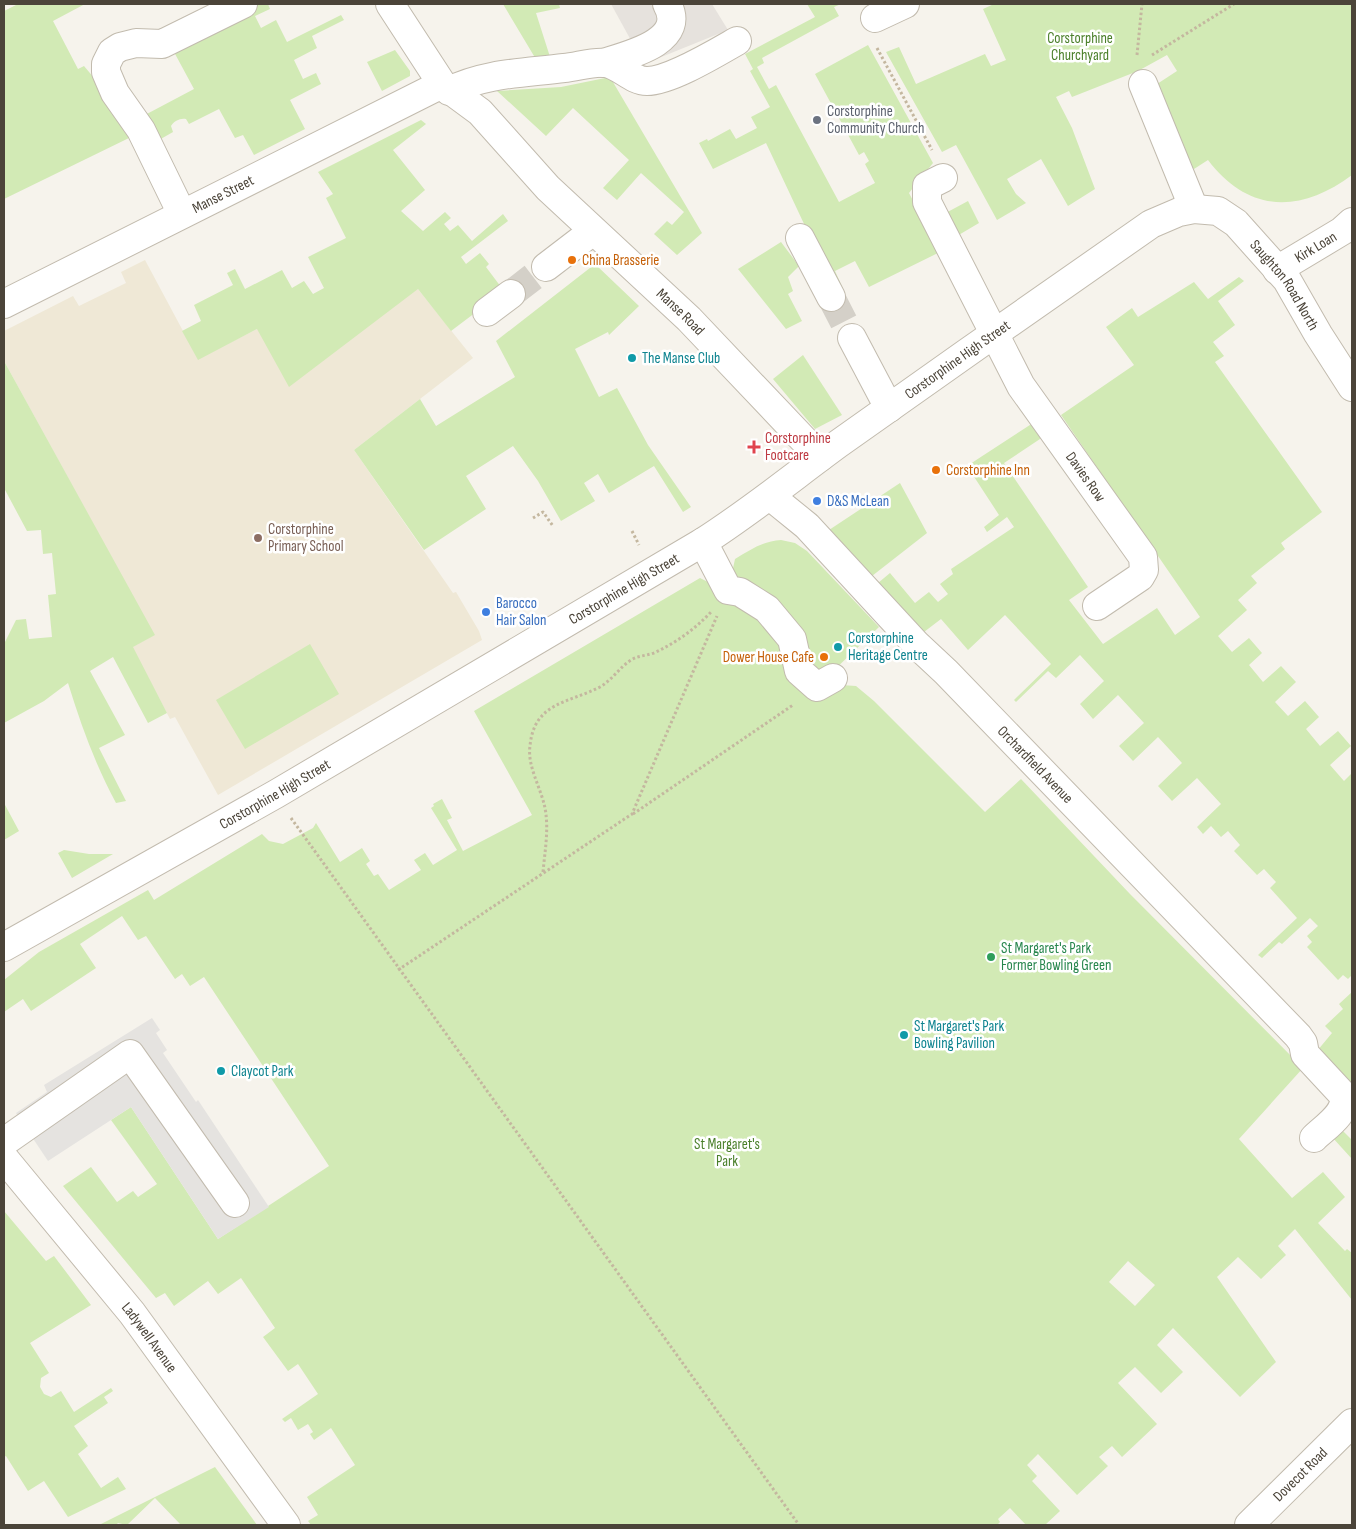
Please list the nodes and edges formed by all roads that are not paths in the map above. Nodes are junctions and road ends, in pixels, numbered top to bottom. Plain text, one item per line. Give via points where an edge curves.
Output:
1 (242, 4) edge
2 (390, 4) edge
3 (667, 4) edge
4 (905, 4) edge
5 (874, 18) road end
6 (737, 42) dead end
7 (603, 63) junction
8 (1140, 74) road end
9 (446, 88) junction
10 (935, 167) road end
11 (1194, 209) junction
12 (182, 214) junction
13 (1352, 222) edge
14 (593, 231) junction
15 (800, 238) dead end
16 (546, 267) tunnel mouth
17 (1277, 270) junction
18 (511, 294) tunnel mouth
19 (832, 297) tunnel mouth
20 (4, 304) edge
21 (487, 312) dead end
22 (994, 332) junction
23 (852, 338) tunnel mouth
24 (1352, 387) edge
25 (889, 408) junction
26 (820, 457) junction
27 (770, 496) junction
28 (703, 542) junction
29 (1097, 606) dead end
30 (825, 682) road end
31 (4, 947) edge
32 (1314, 1138) dead end
33 (4, 1142) edge
34 (4, 1158) edge
35 (235, 1203) dead end
36 (1352, 1423) edge
37 (286, 1525) edge
38 (1249, 1525) edge

1 - 12 street via 162,44 136,43 120,48 112,52 106,64 106,72 116,93 141,130
2 - 9 street, Manse Road
3 - 7 street via 672,24 663,38
4 - 5 street
6 - 7 street via 692,65 649,81 636,79 621,68
7 - 9 street via 494,76
8 - 11 street
9 - 12 street, Manse Street
9 - 14 street, Manse Road via 480,112 525,164
10 - 22 street via 927,186 927,202
11 - 17 street, Saughton Road North via 1227,216
11 - 22 street, Corstorphine High Street via 1151,224
12 - 20 street, Manse Street
13 - 17 street, Kirk Loan
14 - 16 street
14 - 26 street, Manse Road via 689,318
15 - 19 street
17 - 24 street, Saughton Road North via 1300,300
18 - 21 street
22 - 25 street, Corstorphine High Street
22 - 29 street, Davies Row via 1032,403 1142,557 1144,570 1140,577
23 - 25 street
25 - 26 street, Corstorphine High Street
26 - 27 street, Corstorphine High Street
27 - 28 street, Corstorphine High Street
27 - 32 street, Orchardfield Avenue via 807,526 916,644 1298,1036 1306,1054 1344,1096 1344,1107
28 - 30 street via 728,590 740,592 766,609 792,639 800,670
28 - 31 street, Corstorphine High Street via 276,794
33 - 35 street via 130,1054
34 - 37 street, Ladywell Avenue via 132,1313
36 - 38 street, Dovecot Road

